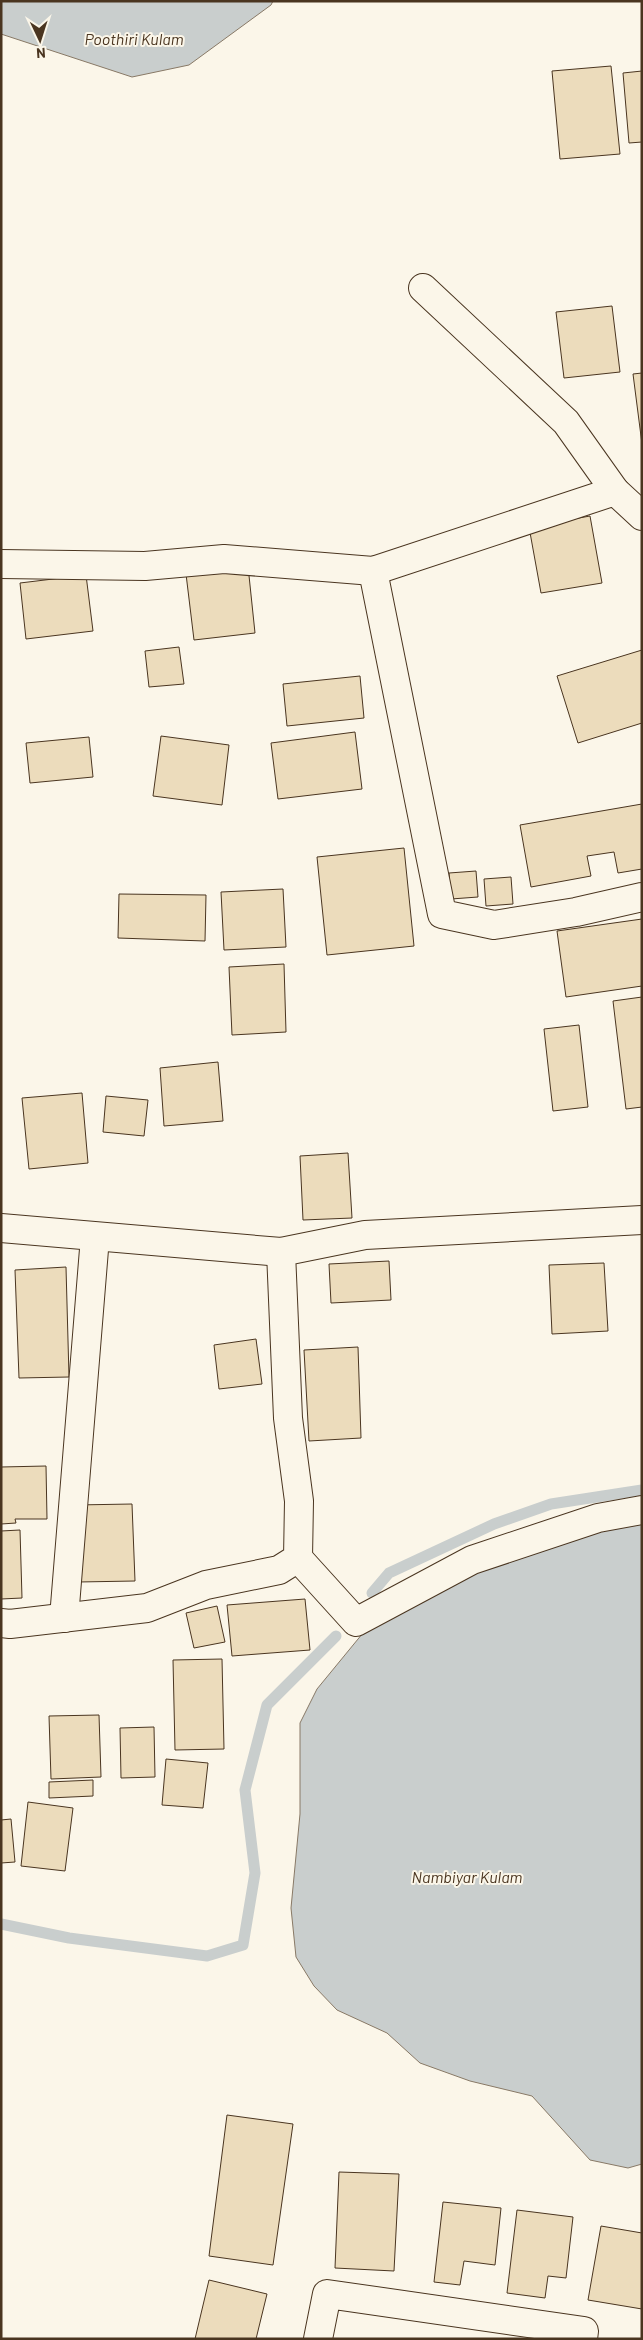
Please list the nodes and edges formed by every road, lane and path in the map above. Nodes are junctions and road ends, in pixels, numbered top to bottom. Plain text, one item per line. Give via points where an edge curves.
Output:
1 (424, 288) dead end
2 (615, 491) junction
3 (642, 516) edge
4 (1, 564) edge
5 (373, 571) junction
6 (642, 897) edge
7 (642, 1220) edge
8 (1, 1228) edge
9 (96, 1237) junction
10 (281, 1252) junction
11 (642, 1510) edge
12 (298, 1558) junction
13 (64, 1618) junction
14 (1, 1622) edge
15 (318, 2339) edge
16 (583, 2339) edge

1 - 2 street via 566,422
2 - 3 street
2 - 5 street
4 - 5 street via 145,566 224,559
5 - 6 street via 442,914 494,925
7 - 10 street via 365,1236
8 - 9 street
9 - 10 street
9 - 13 street
10 - 12 street via 288,1418 298,1500
11 - 12 street via 598,1518 472,1560 356,1622
12 - 13 street via 279,1570 206,1585 146,1608
13 - 14 street via 10,1624
15 - 16 street via 327,2294 584,2331

